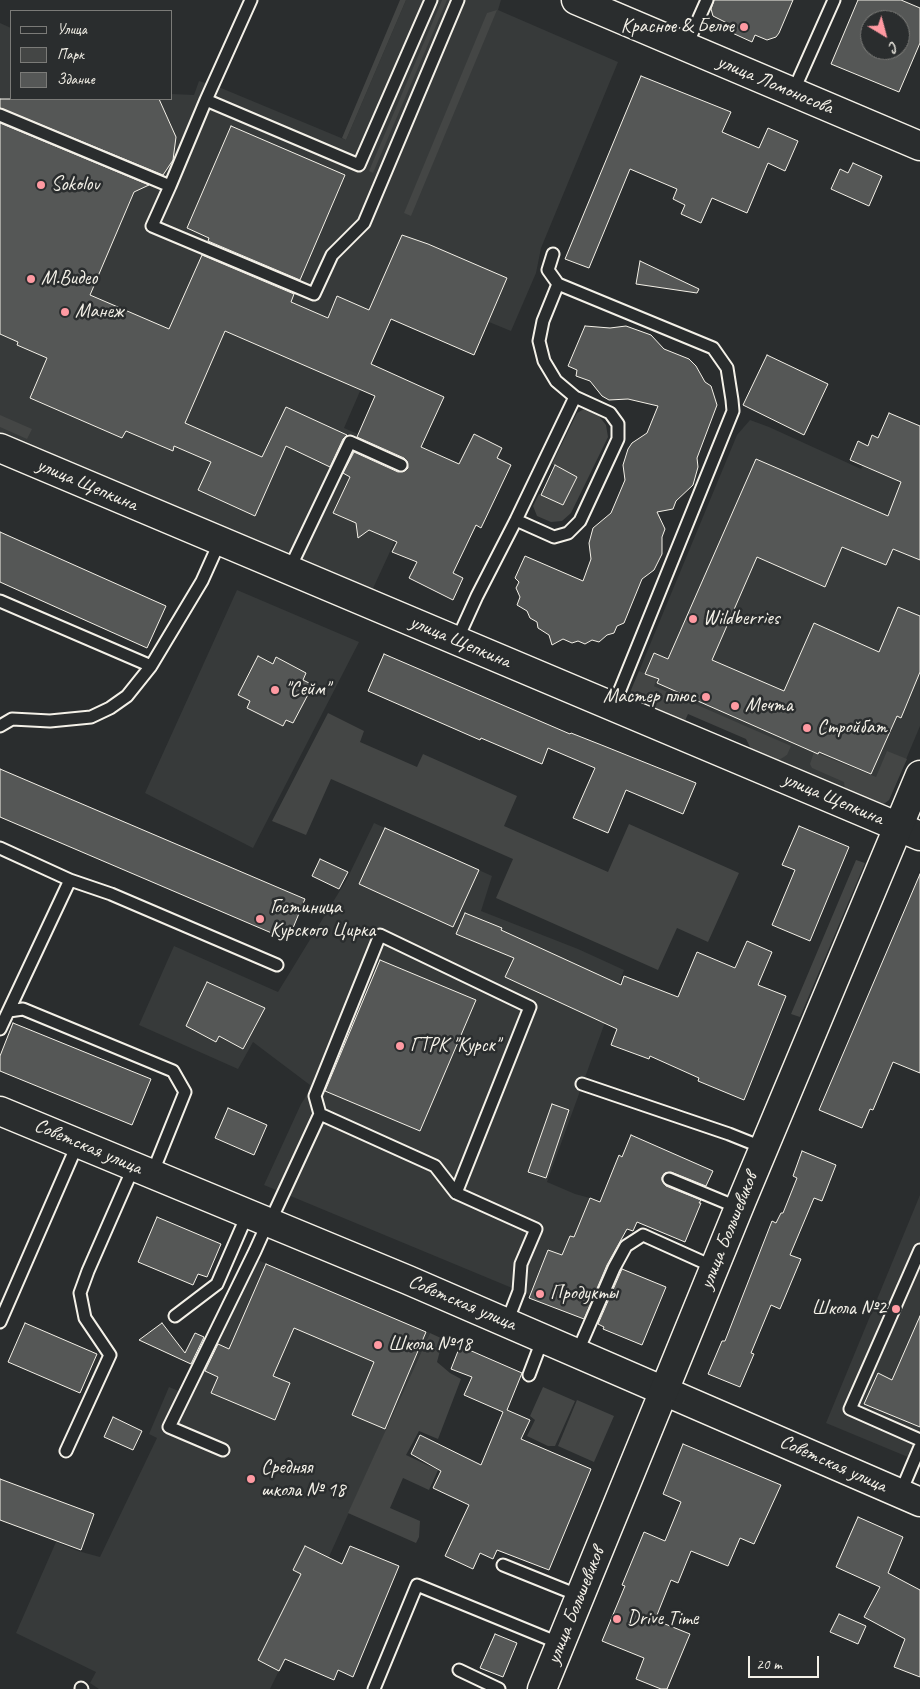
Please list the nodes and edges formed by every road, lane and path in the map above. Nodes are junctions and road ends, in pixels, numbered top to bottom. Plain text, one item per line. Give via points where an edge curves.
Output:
1 (251, 0) edge
2 (431, 0) edge
3 (458, 0) edge
4 (576, 0) edge
5 (707, 0) edge
6 (834, 0) edge
7 (686, 47) junction
8 (793, 92) junction
9 (206, 100) junction
10 (0, 115) edge
11 (920, 146) edge
12 (170, 186) junction
13 (552, 254) dead end
14 (558, 284) junction
15 (575, 397) junction
16 (0, 448) edge
17 (401, 465) dead end
18 (516, 520) junction
19 (220, 541) junction
20 (289, 570) junction
21 (0, 601) edge
22 (458, 640) junction
23 (151, 666) junction
24 (613, 707) junction
25 (0, 726) edge
26 (920, 775) edge
27 (909, 831) edge
28 (0, 848) edge
29 (70, 880) junction
30 (277, 965) dead end
31 (9, 1011) junction
32 (0, 1029) edge
33 (582, 1084) dead end
34 (0, 1110) edge
35 (320, 1114) junction
36 (78, 1143) junction
37 (764, 1148) junction
38 (143, 1170) junction
39 (669, 1179) dead end
40 (456, 1193) junction
41 (739, 1208) junction
42 (262, 1219) junction
43 (920, 1250) edge
44 (714, 1267) junction
45 (175, 1316) dead end
46 (0, 1322) edge
47 (507, 1322) junction
48 (543, 1338) junction
49 (578, 1353) junction
50 (529, 1375) dead end
51 (664, 1391) junction
52 (920, 1440) edge
53 (920, 1447) edge
54 (223, 1450) dead end
55 (66, 1451) dead end
56 (910, 1498) edge
57 (503, 1565) dead end
58 (581, 1596) junction
59 (561, 1644) junction
60 (460, 1670) dead end
61 (374, 1689) edge
62 (500, 1689) edge
63 (542, 1689) edge

1 - 9 lane
2 - 9 lane via 359,166
3 - 12 lane via 364,223 332,256 314,294 152,226
4 - 7 street, улица Ломоносова
5 - 7 lane
6 - 8 lane
7 - 8 street, улица Ломоносова
8 - 11 street, улица Ломоносова
9 - 12 lane
10 - 12 lane
13 - 14 lane via 548,270
14 - 15 lane via 542,321 539,341 544,361 556,381
14 - 24 lane via 713,348 727,368 733,411
15 - 18 lane
15 - 18 lane via 610,413 618,424 618,439 580,521 568,534 554,537
16 - 19 street, улица Щепкина
17 - 20 lane via 350,442
18 - 22 lane
19 - 20 street, улица Щепкина
19 - 23 lane via 202,582
20 - 22 street, улица Щепкина
21 - 23 lane
22 - 24 street, улица Щепкина
23 - 25 lane via 127,696 91,717 12,719
24 - 27 street, улица Щепкина
26 - 27 street, улица Большевиков
27 - 37 street, улица Большевиков
28 - 29 lane
29 - 30 lane via 111,894
29 - 31 lane
31 - 32 lane
31 - 38 lane via 23,1009 173,1071 185,1092
33 - 37 lane
34 - 36 street, Советская улица
35 - 40 lane via 435,1166
35 - 40 lane via 315,1096 380,935 530,1007
35 - 42 lane
36 - 38 street, Советская улица
36 - 46 lane
37 - 41 street, улица Большевиков
38 - 42 street, Советская улица
38 - 55 lane via 88,1270 80,1293 85,1318 110,1355
39 - 41 lane
40 - 47 lane via 536,1229 521,1264 519,1291
41 - 44 street, улица Большевиков
42 - 45 lane via 217,1284
42 - 47 street, Советская улица
42 - 54 lane via 256,1251 169,1427
43 - 52 lane via 850,1410
44 - 49 lane via 643,1235 626,1246
44 - 51 street, улица Большевиков
47 - 48 street, Советская улица
48 - 49 street, Советская улица
48 - 50 lane
49 - 51 street, Советская улица
51 - 56 street, Советская улица
51 - 58 street, улица Большевиков
53 - 56 lane
57 - 58 lane
58 - 59 street, улица Большевиков
59 - 61 lane via 417,1585
59 - 63 street, улица Большевиков
60 - 62 lane

